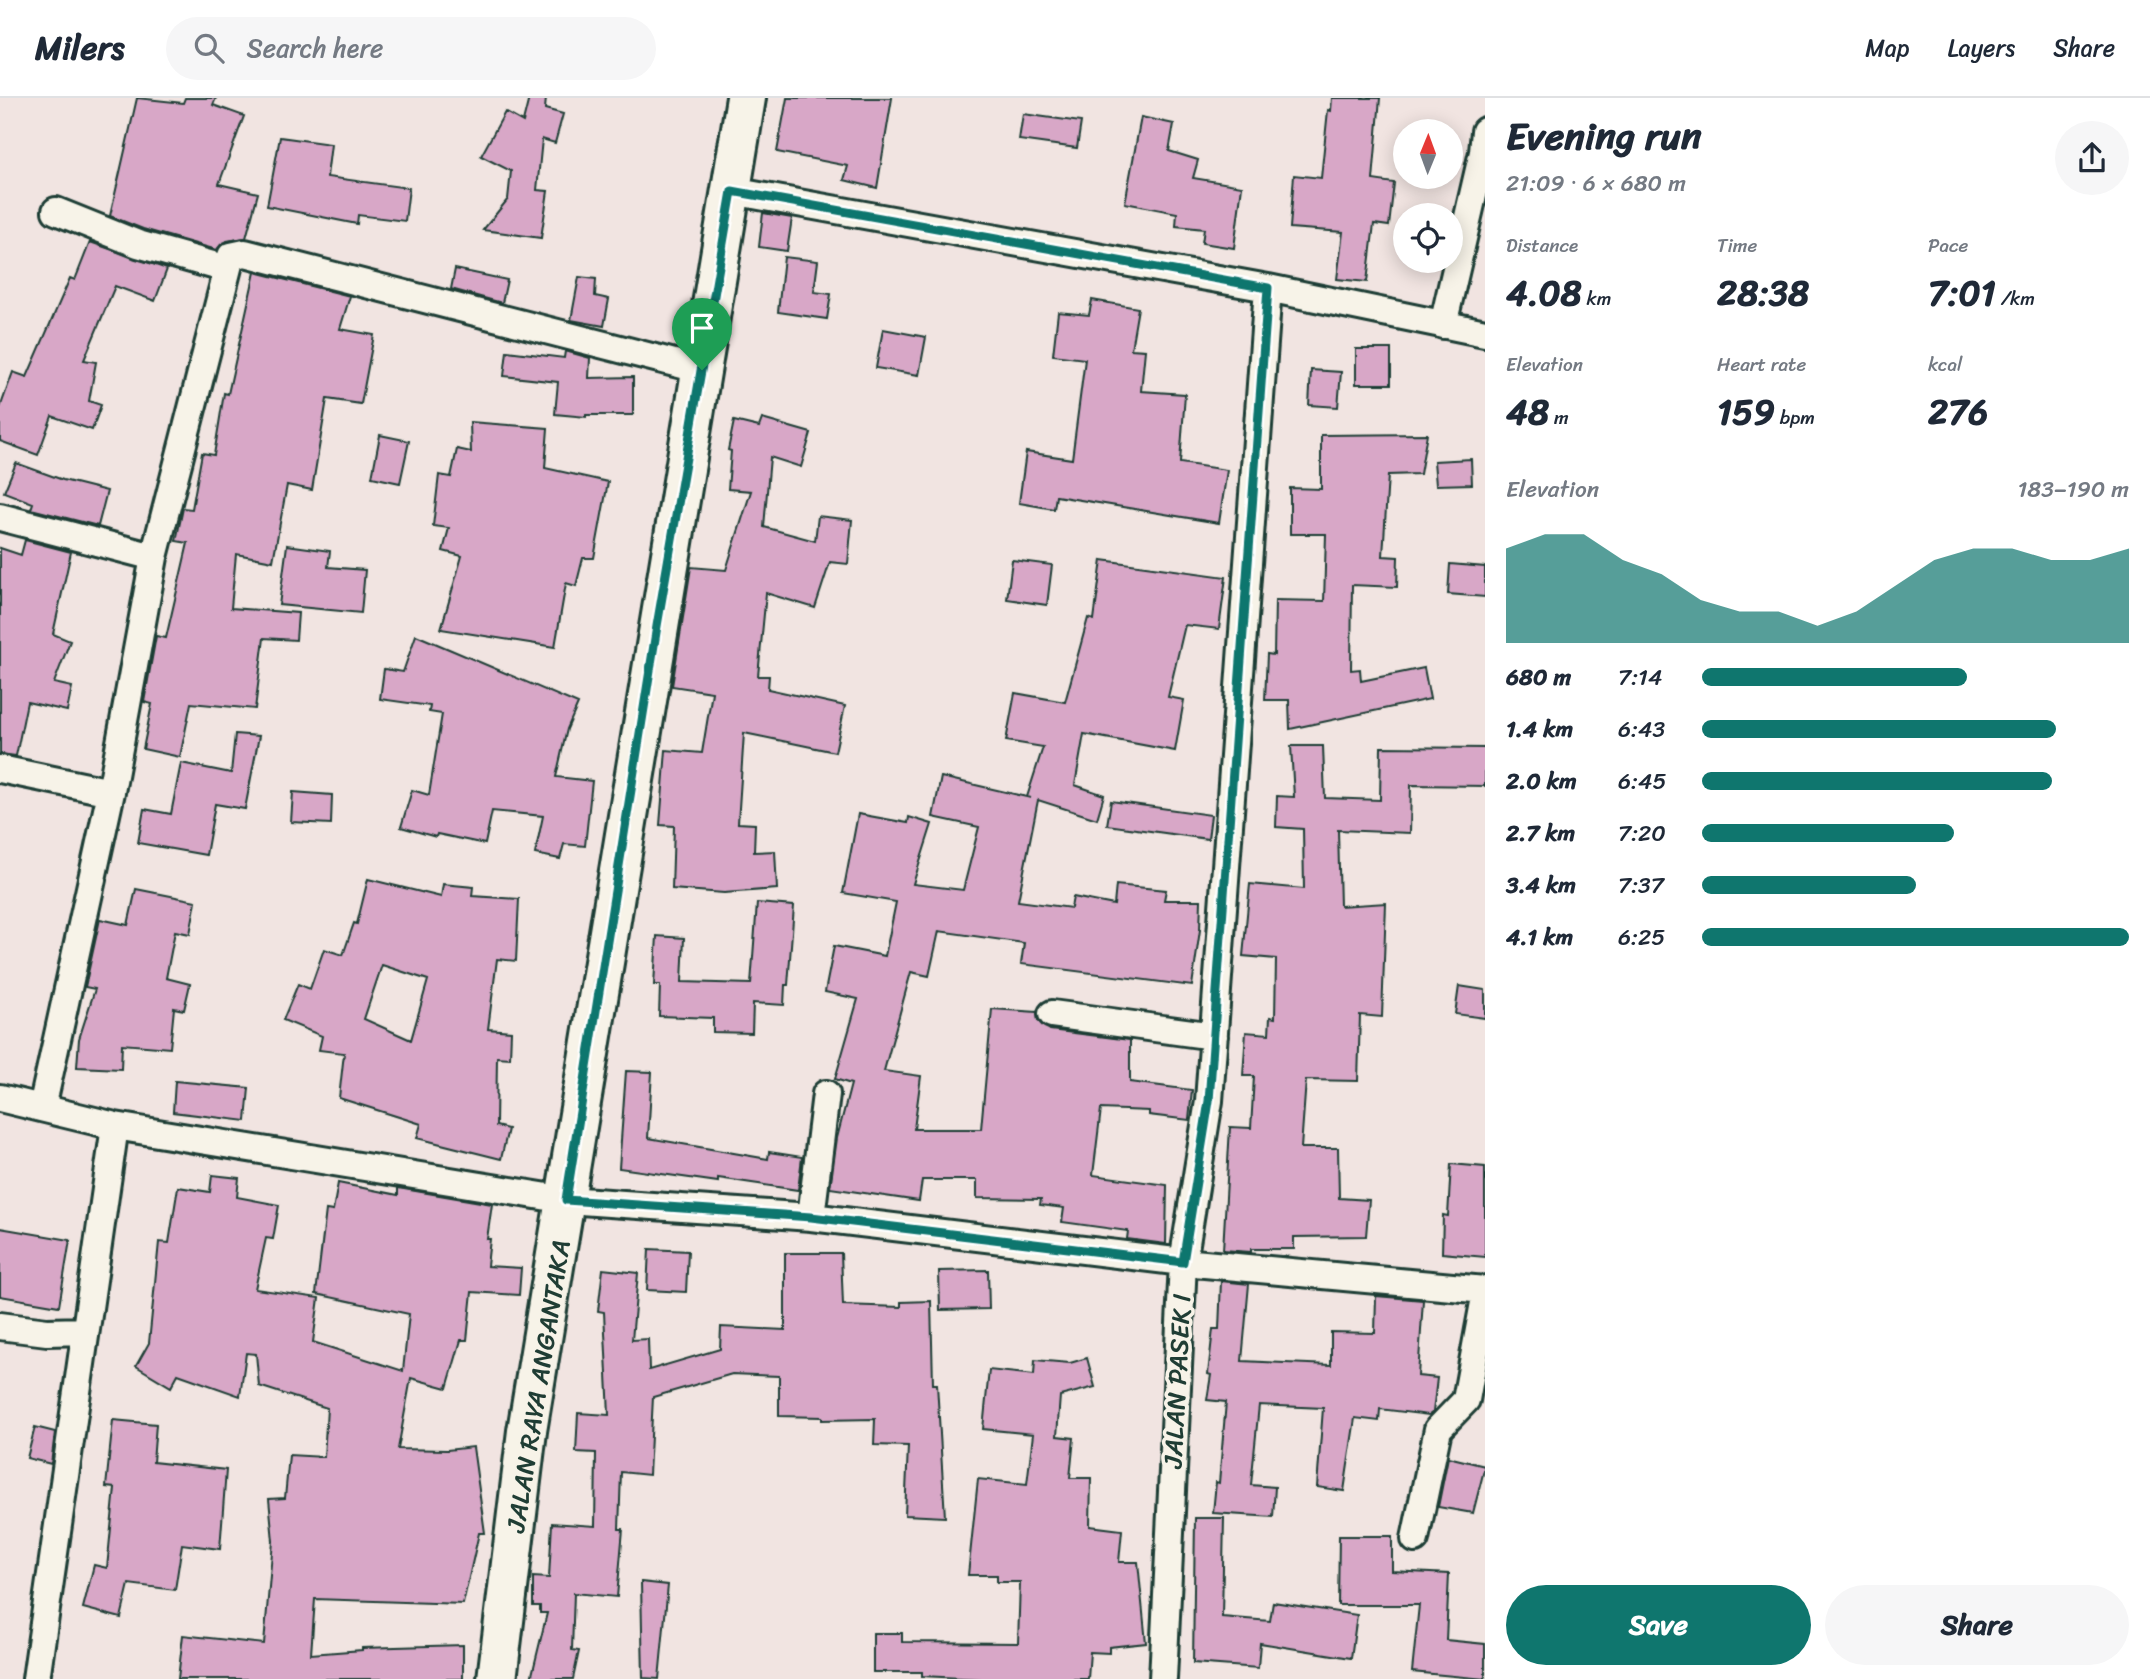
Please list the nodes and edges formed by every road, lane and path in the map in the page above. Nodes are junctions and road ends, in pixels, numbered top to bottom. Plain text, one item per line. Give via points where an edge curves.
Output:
1 (746, 98) edge
2 (1484, 145) edge
3 (732, 191) junction
4 (56, 211) dead end
5 (227, 269) junction
6 (1268, 288) junction
7 (1443, 324) junction
8 (1485, 333) edge
9 (702, 370) junction
10 (0, 517) edge
11 (154, 557) junction
12 (0, 769) edge
13 (111, 792) junction
14 (1052, 1014) dead end
15 (1214, 1036) junction
16 (827, 1094) dead end
17 (0, 1098) edge
18 (42, 1108) junction
19 (115, 1126) junction
20 (566, 1200) junction
21 (811, 1217) junction
22 (1183, 1262) junction
23 (1485, 1290) edge
24 (1485, 1297) edge
25 (0, 1326) edge
26 (85, 1331) junction
27 (1415, 1539) dead end
28 (36, 1679) edge
29 (496, 1679) edge
30 (1163, 1679) edge

1 - 3 main road, JALAN RAYA ANGANTAKA
2 - 7 street
3 - 6 street
3 - 9 main road, JALAN RAYA ANGANTAKA
4 - 5 street via 138,244
5 - 9 street via 231,256 245,253
5 - 11 street
6 - 7 street
6 - 15 street, JALAN PASEK I
7 - 8 street
9 - 20 main road, JALAN RAYA ANGANTAKA
10 - 11 street
11 - 13 street
12 - 13 street
13 - 18 street
14 - 15 street
15 - 22 street, JALAN PASEK I via 1209,1101
16 - 21 street
17 - 18 street
18 - 19 street
19 - 20 street
19 - 26 street
20 - 21 street
20 - 29 main road, JALAN RAYA ANGANTAKA via 527,1431
21 - 22 street
22 - 23 street
22 - 30 street, JALAN PASEK I
24 - 27 street via 1466,1400 1438,1429
25 - 26 street
26 - 28 street

